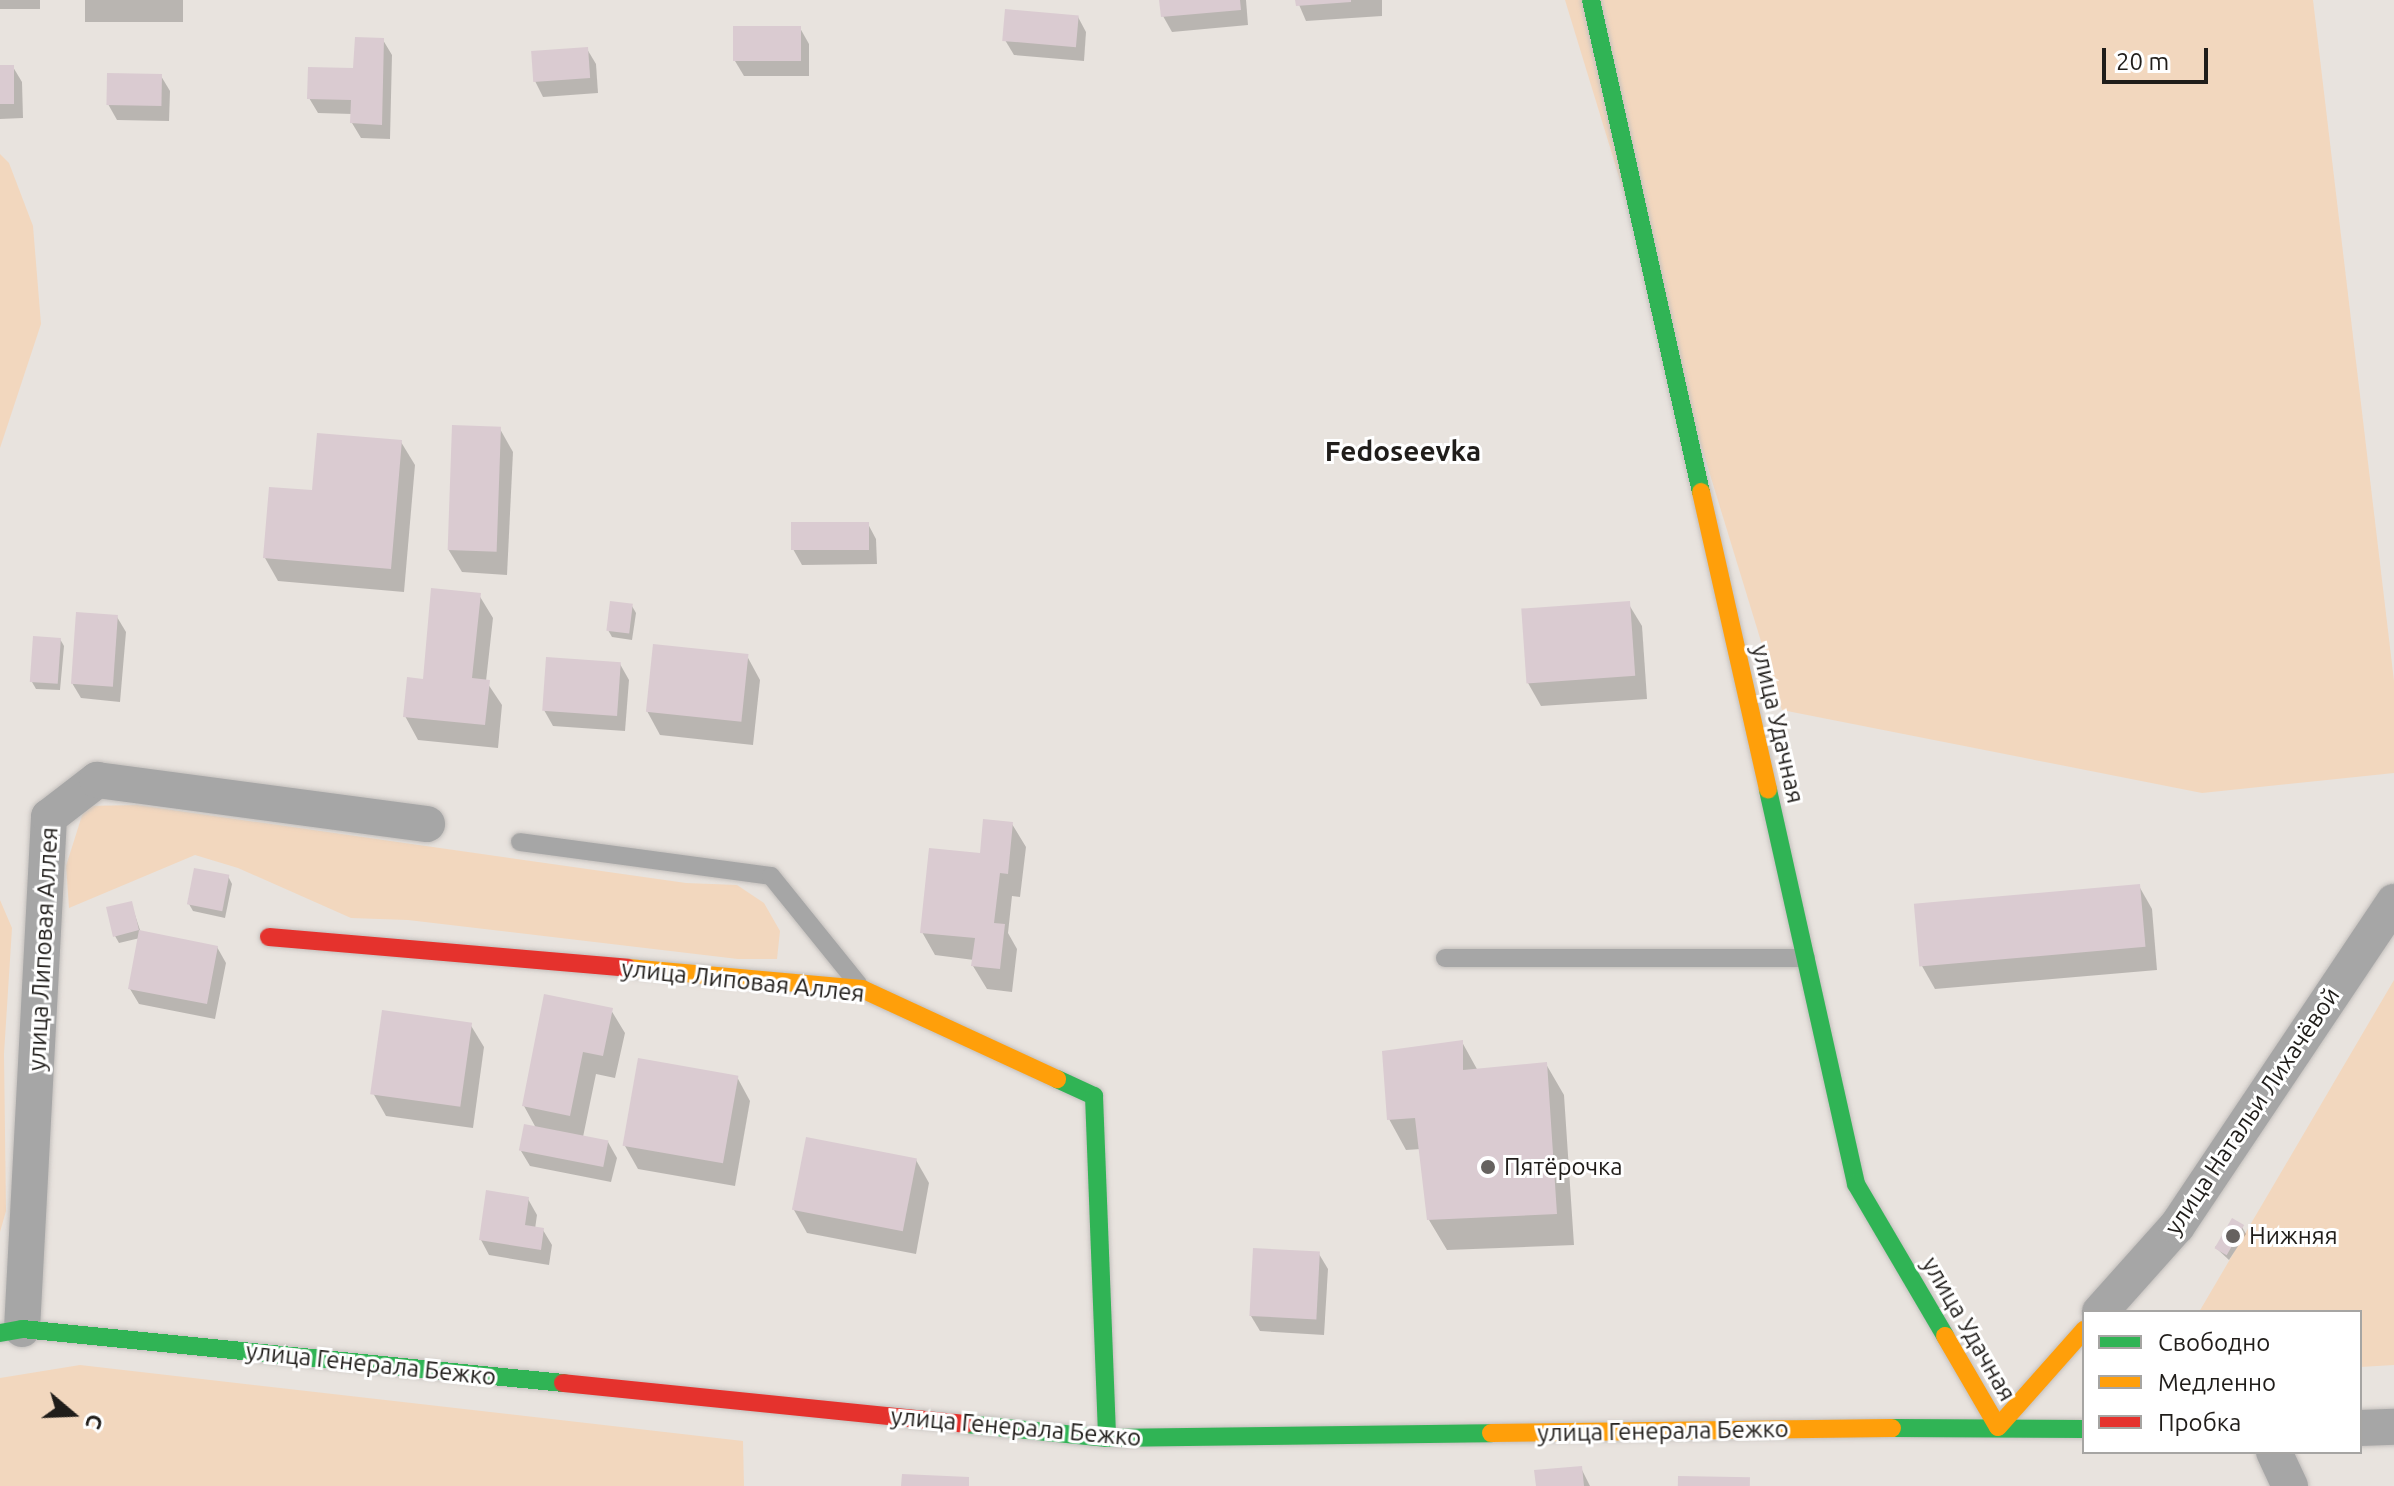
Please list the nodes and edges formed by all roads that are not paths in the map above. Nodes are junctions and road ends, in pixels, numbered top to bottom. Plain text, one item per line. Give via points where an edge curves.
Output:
1 (1591, 0) edge
2 (427, 824) dead end
3 (520, 842) dead end
4 (2394, 902) edge
5 (269, 937) dead end
6 (1445, 958) dead end
7 (1806, 958) junction
8 (862, 989) junction
9 (2102, 1310) edge
10 (11, 1331) edge
11 (2082, 1332) edge
12 (1998, 1427) junction
13 (2394, 1427) edge
14 (2362, 1428) edge
15 (2082, 1429) edge
16 (1107, 1438) junction
17 (2275, 1454) edge
18 (2290, 1486) edge

1 - 7 street, улица Удачная
2 - 10 street, улица Липовая Аллея via 97,780 49,817
3 - 8 lane via 771,876
4 - 9 street, улица Натальи Лихачёвой via 2177,1226
5 - 8 street, улица Липовая Аллея
6 - 7 lane
7 - 12 street, улица Удачная via 1856,1184
8 - 16 street, улица Липовая Аллея via 1094,1096
10 - 16 street, улица Генерала Бежко
11 - 12 street
12 - 15 street, улица Генерала Бежко
12 - 16 street, улица Генерала Бежко
13 - 14 street
17 - 18 street

